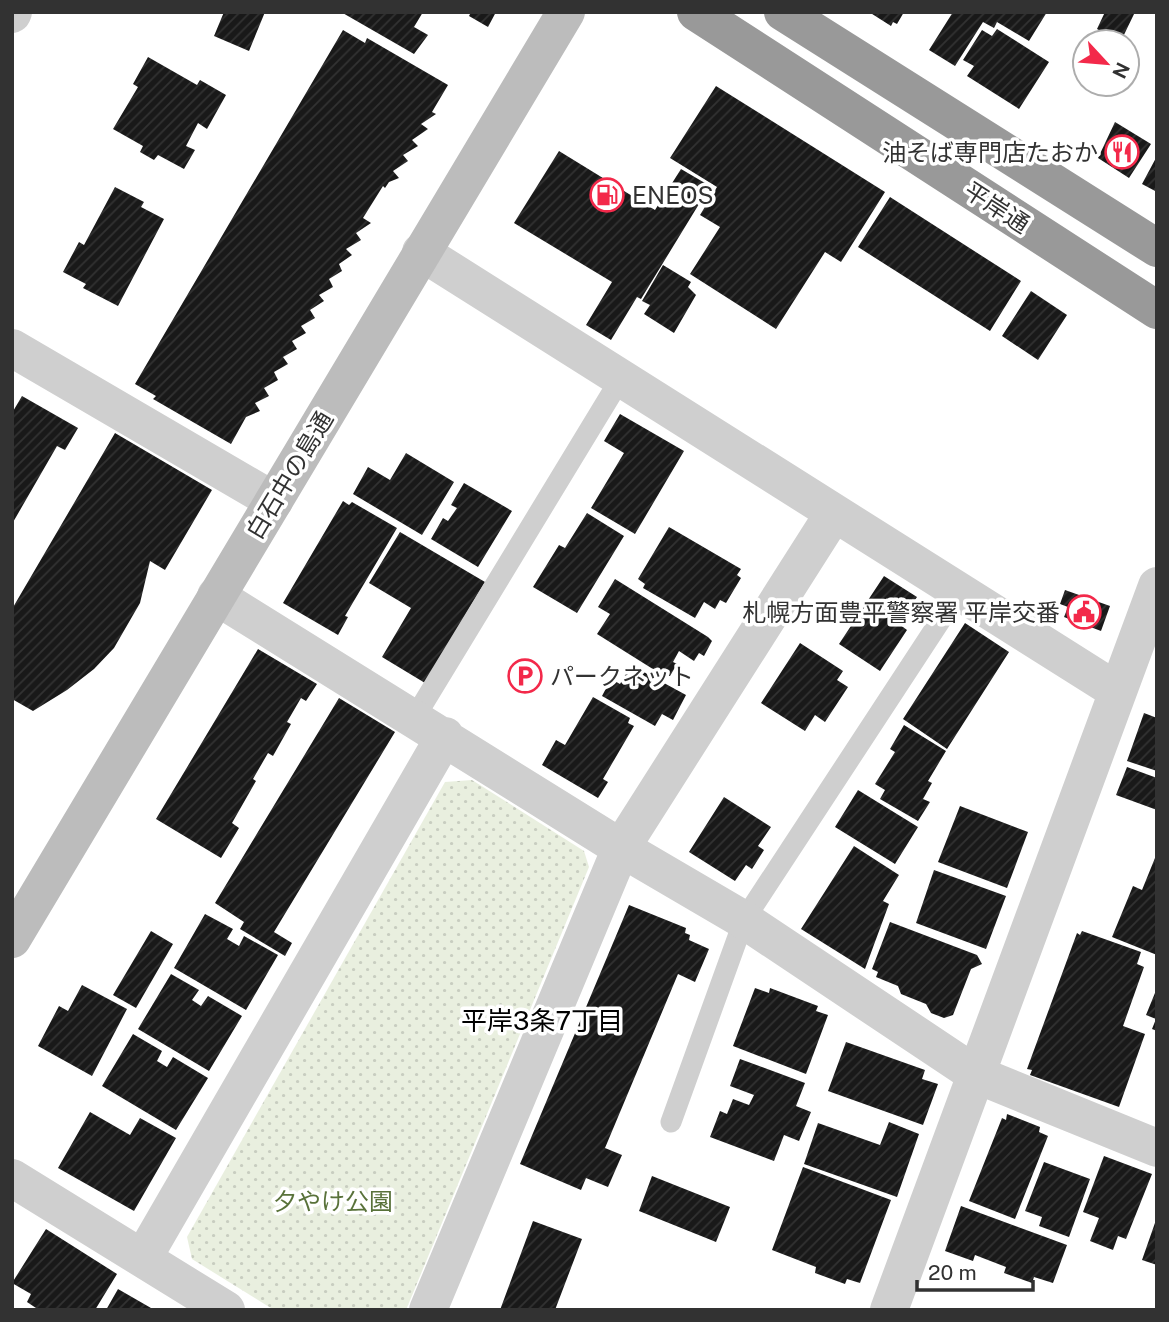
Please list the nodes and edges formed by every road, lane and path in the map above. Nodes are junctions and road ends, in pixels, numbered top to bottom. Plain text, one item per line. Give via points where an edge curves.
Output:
1 (566, 12) edge
2 (696, 12) edge
3 (783, 12) edge
4 (1157, 248) edge
5 (421, 253) junction
6 (1157, 310) edge
7 (12, 348) edge
8 (621, 378) junction
9 (274, 501) junction
10 (835, 513) junction
11 (1157, 586) edge
12 (959, 592) junction
13 (216, 596) junction
14 (1117, 691) junction
15 (430, 726) junction
16 (621, 848) junction
17 (744, 920) junction
18 (13, 937) edge
19 (975, 1074) junction
20 (671, 1122) dead end
21 (1157, 1148) edge
22 (12, 1178) edge
23 (142, 1258) junction
24 (183, 1299) edge
25 (226, 1310) edge
26 (428, 1310) edge
27 (889, 1310) edge

1 - 5 street, 白石中の島通
2 - 6 highway, 平岸通
3 - 4 highway, 平岸通
5 - 8 street
5 - 9 street, 白石中の島通
7 - 9 street
8 - 10 street
8 - 15 lane
9 - 13 street, 白石中の島通
10 - 12 street
10 - 16 street
11 - 14 street
12 - 14 street
12 - 17 lane
13 - 15 street
13 - 18 street, 白石中の島通
14 - 19 street
15 - 16 street
15 - 23 street
16 - 17 street
16 - 26 street
17 - 19 street
17 - 20 lane
19 - 21 street
19 - 27 street
22 - 23 street
23 - 24 street
24 - 25 street

